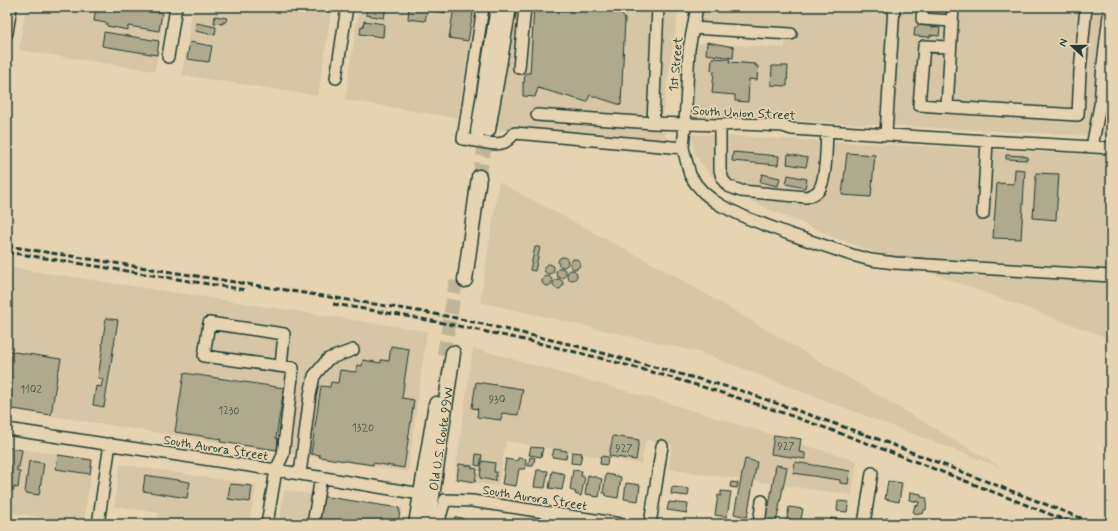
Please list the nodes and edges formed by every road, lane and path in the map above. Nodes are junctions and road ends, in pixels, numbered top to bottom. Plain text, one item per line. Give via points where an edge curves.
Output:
1 (11, 7) edge
2 (176, 7) edge
3 (347, 7) edge
4 (483, 7) edge
5 (498, 7) edge
6 (509, 7) edge
7 (525, 7) edge
8 (658, 7) edge
9 (697, 7) edge
10 (894, 7) edge
11 (923, 7) edge
12 (953, 7) edge
13 (1086, 7) edge
14 (1110, 7) edge
15 (952, 21) junction
16 (693, 28) junction
17 (7, 33) edge
18 (791, 34) dead end
19 (950, 47) junction
20 (168, 57) dead end
21 (519, 68) dead end
22 (336, 78) dead end
23 (947, 107) junction
24 (537, 115) dead end
25 (653, 123) junction
26 (684, 124) junction
27 (720, 125) junction
28 (827, 131) junction
29 (886, 134) junction
30 (987, 141) junction
31 (1092, 147) junction
32 (683, 148) junction
33 (1111, 148) edge
34 (474, 177) tunnel mouth
35 (983, 214) dead end
36 (1111, 276) edge
37 (461, 280) tunnel mouth
38 (353, 350) dead end
39 (281, 366) junction
40 (7, 429) edge
41 (110, 444) junction
42 (662, 446) dead end
43 (276, 470) junction
44 (872, 473) dead end
45 (300, 474) junction
46 (320, 477) junction
47 (421, 494) junction
48 (762, 501) dead end
49 (98, 524) edge
50 (267, 524) edge
51 (313, 524) edge
52 (416, 524) edge
53 (428, 524) edge
54 (438, 524) edge
55 (620, 524) edge
56 (650, 524) edge
57 (759, 524) edge
58 (864, 524) edge

1 - 17 street
2 - 20 street
3 - 22 street
4 - 32 street via 463,139 501,143 515,133
5 - 6 main road via 481,109 483,131
7 - 21 street
8 - 25 street
9 - 16 street, 1st Street
10 - 29 street
11 - 15 street via 922,19
12 - 15 street
13 - 23 street via 1078,115
14 - 31 street via 1100,105
15 - 19 street
16 - 18 street
16 - 26 street, 1st Street via 689,49
19 - 23 street
19 - 23 street via 924,46 919,105
24 - 25 street
25 - 26 street
26 - 27 street, South Union Street
26 - 32 street, South Union Street
27 - 28 street, South Union Street via 748,124
27 - 28 street via 720,170 728,186 741,191 806,197 819,190 824,177
28 - 29 street, South Union Street
29 - 30 street, South Union Street
30 - 31 street, South Union Street
30 - 35 street
31 - 33 street, South Union Street
32 - 36 street, South Union Street via 690,175 714,201 789,234 852,255 895,263
34 - 37 main road
38 - 45 street via 328,359 314,376
39 - 39 street via 204,356 209,323 284,334
39 - 43 street via 293,368 283,455
40 - 41 street, South Aurora Street
41 - 43 street, South Aurora Street
41 - 49 street
42 - 56 street
43 - 45 street, South Aurora Street
43 - 50 street
44 - 58 street
45 - 46 street, South Aurora Street
46 - 47 street, South Aurora Street
46 - 51 street
47 - 52 main road, Old U.S. Route 99W
47 - 53 main road, Old U.S. Route 99W via 449,354
48 - 57 street
54 - 55 street, South Aurora Street via 445,500 472,501

